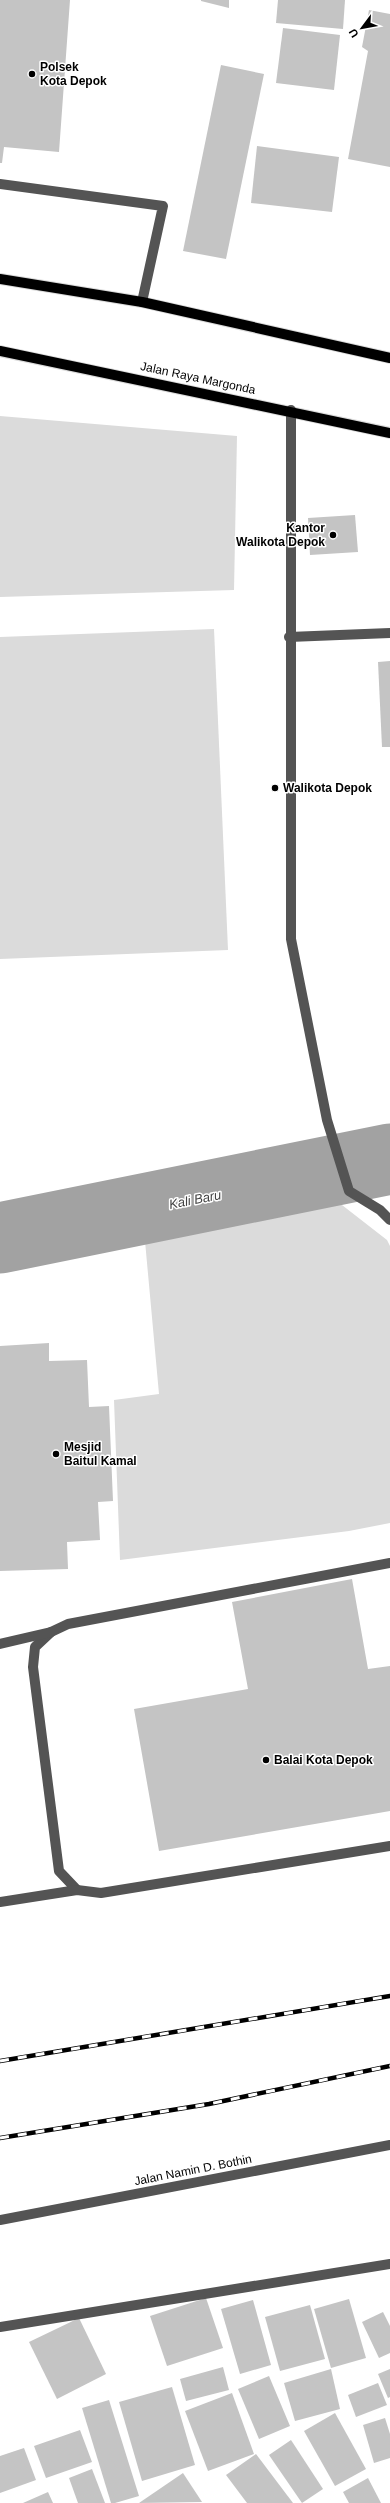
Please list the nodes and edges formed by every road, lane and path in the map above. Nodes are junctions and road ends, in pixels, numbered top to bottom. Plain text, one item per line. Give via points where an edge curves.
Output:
1 (0, 184) edge
2 (0, 279) edge
3 (142, 302) junction
4 (0, 351) edge
5 (390, 358) edge
6 (290, 410) junction
7 (390, 433) edge
8 (390, 633) edge
9 (289, 637) junction
10 (390, 1220) edge
11 (390, 1563) edge
12 (51, 1632) junction
13 (0, 1644) edge
14 (390, 1846) edge
15 (76, 1890) junction
16 (0, 1902) edge
17 (390, 2145) edge
18 (0, 2220) edge
19 (390, 2264) edge
20 (0, 2327) edge

1 - 3 street via 163,206
2 - 3 main road
3 - 5 main road
4 - 6 main road, Jalan Raya Margonda
6 - 7 main road, Jalan Raya Margonda
6 - 9 street
8 - 9 street
9 - 10 street via 291,939 327,1120 350,1191 380,1210
11 - 12 street via 68,1624
12 - 13 street
12 - 15 street via 35,1647 33,1667 59,1871
14 - 15 street via 101,1893
15 - 16 street
17 - 18 street, Jalan Namin D. Bothin
19 - 20 street

